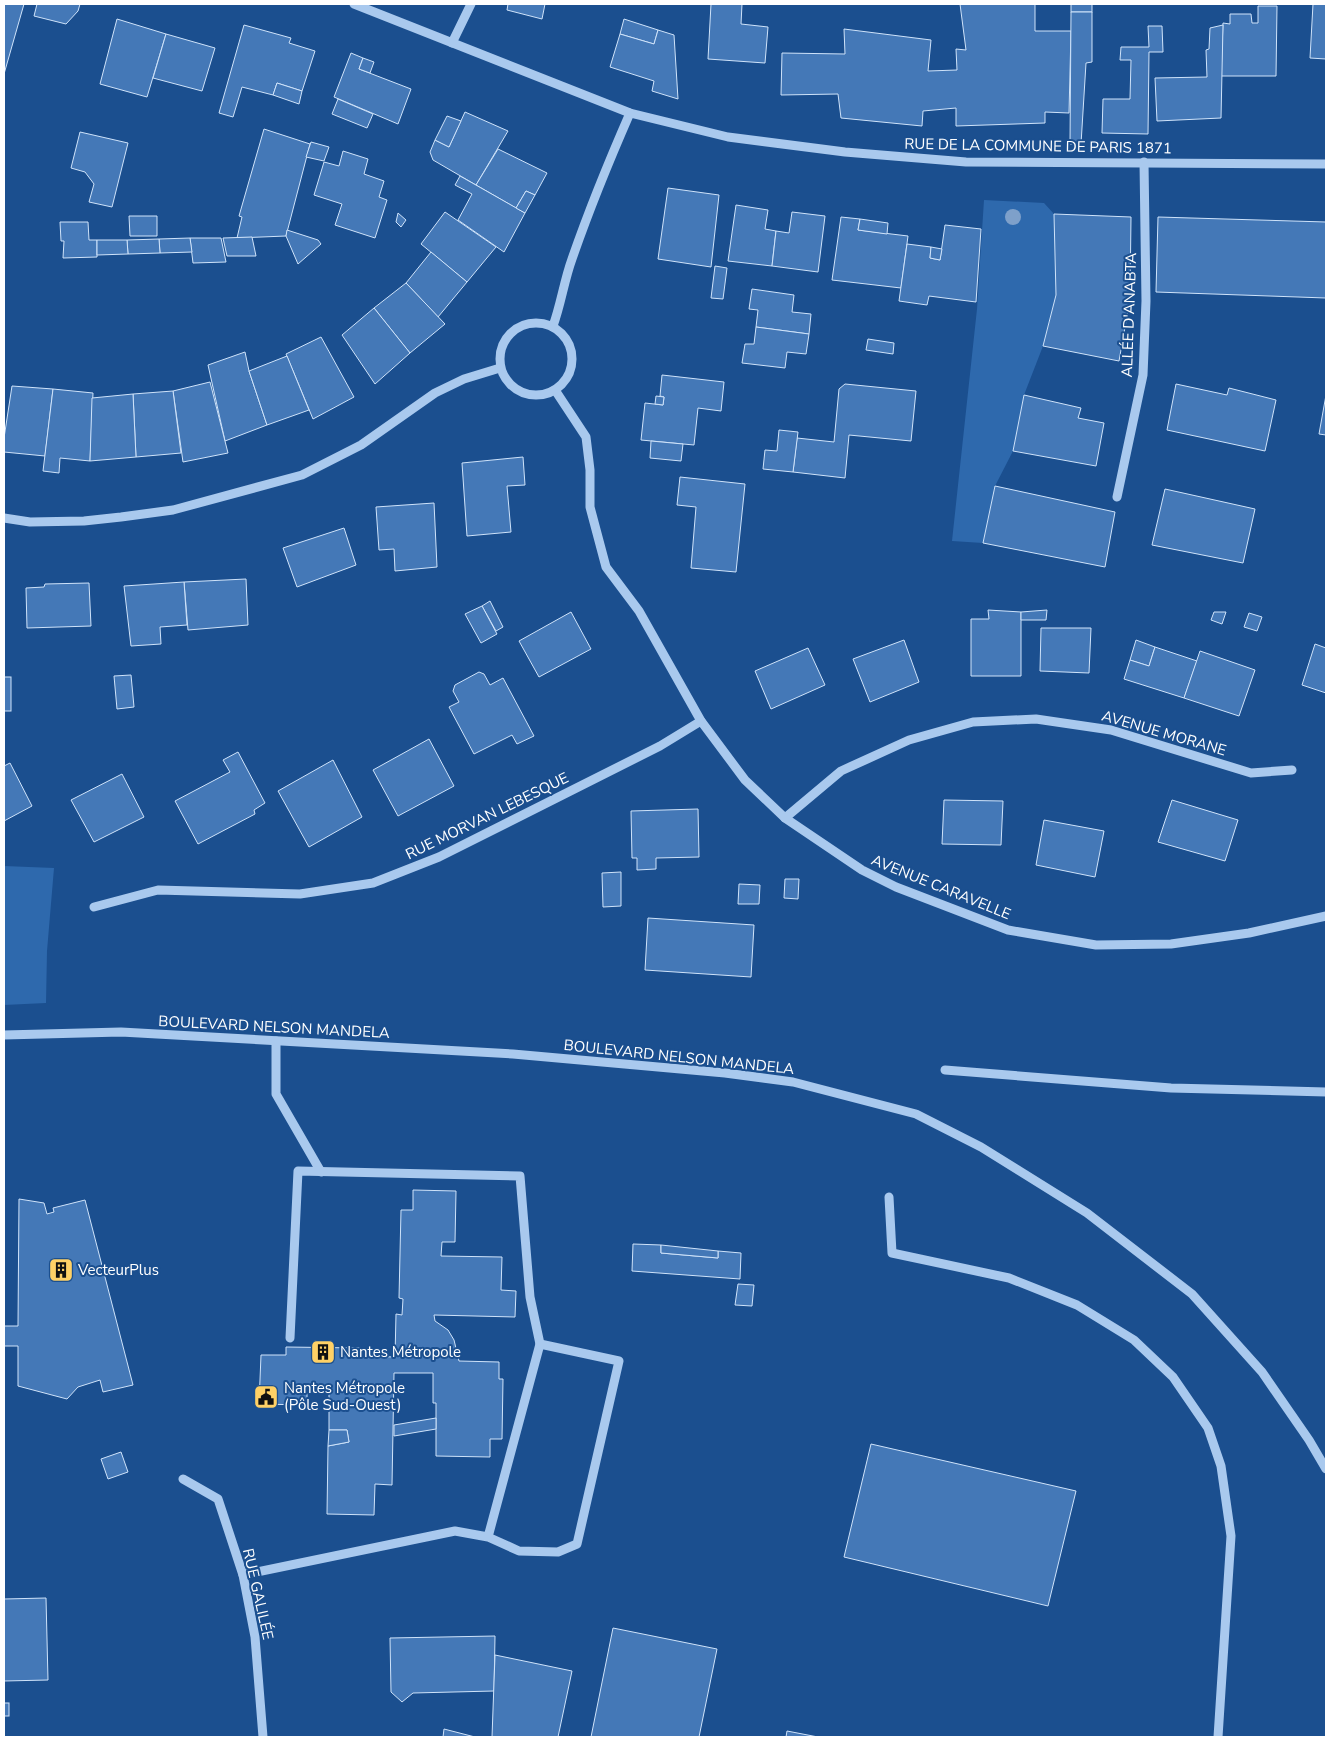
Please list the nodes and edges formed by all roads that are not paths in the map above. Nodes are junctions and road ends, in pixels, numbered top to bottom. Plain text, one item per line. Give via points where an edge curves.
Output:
1 (354, 4) edge
2 (472, 4) edge
3 (452, 43) junction
4 (630, 113) junction
5 (1144, 162) junction
6 (1326, 164) edge
7 (553, 326) junction
8 (500, 368) junction
9 (555, 390) junction
10 (1117, 497) dead end
11 (4, 518) edge
12 (701, 722) junction
13 (1292, 770) dead end
14 (785, 818) junction
15 (94, 906) dead end
16 (1326, 916) edge
17 (4, 1035) edge
18 (276, 1041) junction
19 (945, 1070) dead end
20 (1326, 1092) edge
21 (321, 1172) junction
22 (889, 1197) dead end
23 (290, 1338) dead end
24 (540, 1344) junction
25 (1326, 1469) edge
26 (183, 1479) dead end
27 (488, 1537) junction
28 (243, 1575) junction
29 (263, 1737) edge
30 (1218, 1737) edge

1 - 3 street, RUE DE LA COMMUNE DE PARIS 1871
2 - 3 street
3 - 4 street, RUE DE LA COMMUNE DE PARIS 1871
4 - 5 street, RUE DE LA COMMUNE DE PARIS 1871 via 728,137 896,158 966,162
4 - 7 street via 598,186
5 - 6 street, RUE DE LA COMMUNE DE PARIS 1871
5 - 10 street, ALLÉE D'ANABTA via 1146,301 1143,375
7 - 8 street via 532,322 513,330 501,346
7 - 9 street via 567,339 573,357 565,382
8 - 9 street via 512,387 522,393 533,395
8 - 11 street via 464,379 435,393 361,446 302,475 173,510 121,518 30,522
9 - 12 street, AVENUE CARAVELLE via 586,437 590,507 606,567 639,611
12 - 14 street, AVENUE CARAVELLE via 744,780
12 - 15 street, RUE MORVAN LEBESQUE via 660,746 439,857 373,882 300,894 158,890
13 - 14 street, AVENUE MORANE via 1251,774 1111,730 1036,719 973,722 909,740 841,771
14 - 16 street, AVENUE CARAVELLE via 862,870 896,887 1008,930 1096,945 1171,944 1248,933
17 - 18 street, BOULEVARD NELSON MANDELA via 121,1032
18 - 21 street via 276,1094
18 - 25 street, BOULEVARD NELSON MANDELA via 512,1054 725,1073 793,1082 916,1114 982,1147 1087,1213 1192,1294 1262,1372
19 - 20 street via 1171,1088
21 - 23 street via 298,1171
21 - 24 street via 520,1176 530,1297
22 - 30 street via 892,1253 1009,1278 1077,1305 1134,1340 1173,1377 1208,1428 1220,1466 1231,1536
24 - 27 street
24 - 27 street via 618,1361 577,1544 558,1552 519,1551
26 - 28 street, RUE GALILÉE via 218,1499
27 - 28 street via 455,1531
28 - 29 street, RUE GALILÉE via 255,1637

